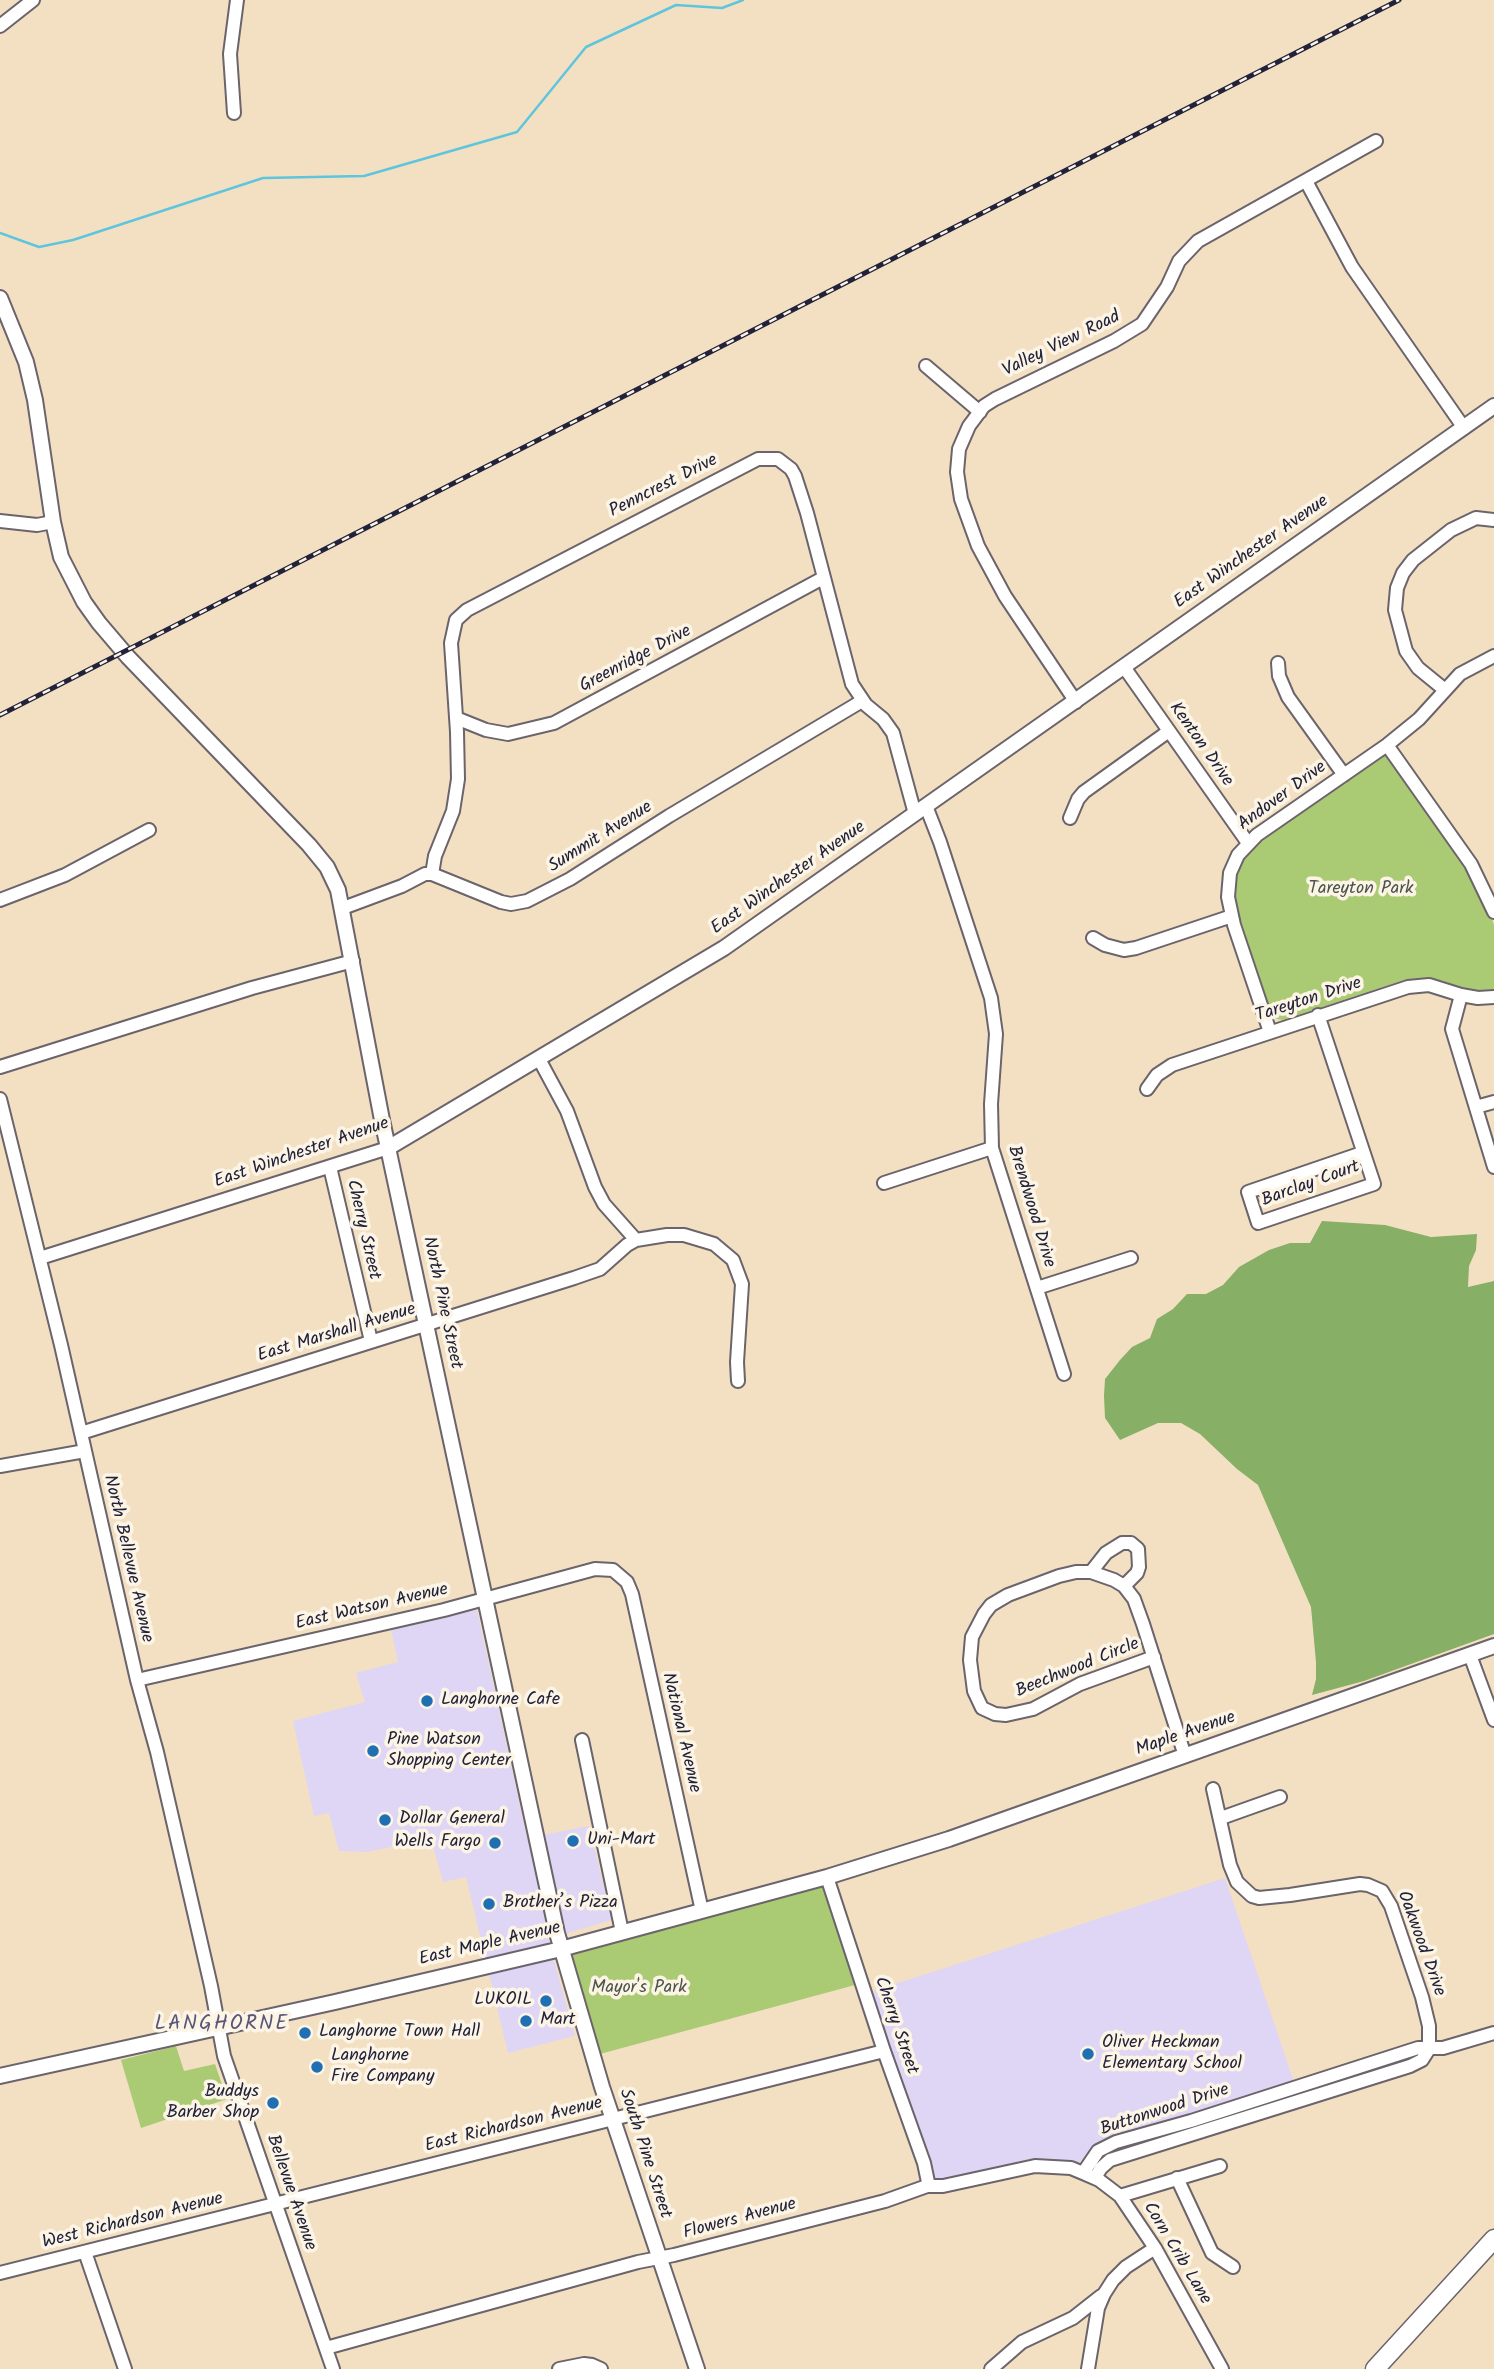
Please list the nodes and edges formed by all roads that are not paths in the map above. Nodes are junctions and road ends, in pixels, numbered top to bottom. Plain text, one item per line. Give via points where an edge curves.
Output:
1 (33, 0) edge
2 (237, 0) edge
3 (0, 26) edge
4 (234, 113) dead end
5 (1376, 141) dead end
6 (1306, 181) junction
7 (0, 298) edge
8 (926, 366) dead end
9 (1494, 406) edge
10 (980, 412) junction
11 (1464, 428) junction
12 (1494, 520) edge
13 (0, 521) edge
14 (53, 522) junction
15 (823, 578) junction
16 (1494, 656) edge
17 (1278, 663) dead end
18 (1124, 667) junction
19 (1445, 690) junction
20 (862, 701) junction
21 (1076, 702) junction
22 (456, 718) junction
23 (1169, 731) junction
24 (1387, 745) junction
25 (1344, 775) junction
26 (920, 810) junction
27 (1070, 818) dead end
28 (149, 830) dead end
29 (1248, 843) junction
30 (432, 874) junction
31 (0, 900) edge
32 (343, 908) junction
33 (1494, 912) edge
34 (1232, 916) junction
35 (1093, 938) dead end
36 (353, 961) junction
37 (1461, 995) junction
38 (1494, 997) edge
39 (1318, 1015) junction
40 (1270, 1032) junction
41 (539, 1059) junction
42 (0, 1067) edge
43 (1147, 1089) dead end
44 (0, 1099) edge
45 (1494, 1102) edge
46 (1476, 1107) junction
47 (388, 1148) junction
48 (992, 1148) junction
49 (1362, 1153) junction
50 (330, 1167) junction
51 (1494, 1167) edge
52 (884, 1183) dead end
53 (636, 1240) junction
54 (40, 1258) junction
55 (1131, 1258) dead end
56 (1037, 1288) junction
57 (426, 1324) junction
58 (372, 1341) junction
59 (1064, 1374) dead end
60 (738, 1381) dead end
61 (81, 1433) junction
62 (85, 1451) junction
63 (0, 1466) edge
64 (613, 1570) joint
65 (1091, 1572) junction
66 (1124, 1586) junction
67 (485, 1600) junction
68 (1494, 1646) edge
69 (1469, 1655) junction
70 (1154, 1657) junction
71 (137, 1680) junction
72 (1494, 1720) edge
73 (582, 1740) dead end
74 (1185, 1756) junction
75 (1213, 1789) dead end
76 (1280, 1797) dead end
77 (1221, 1818) junction
78 (890, 1857) joint
79 (827, 1877) junction
80 (702, 1911) junction
81 (622, 1933) junction
82 (561, 1949) junction
83 (218, 2028) junction
84 (1494, 2033) edge
85 (1429, 2049) junction
86 (884, 2051) junction
87 (0, 2076) edge
88 (612, 2119) junction
89 (1220, 2166) dead end
90 (1089, 2176) junction
91 (1177, 2178) junction
92 (927, 2186) junction
93 (1120, 2196) junction
94 (275, 2205) junction
95 (1494, 2239) edge
96 (1154, 2248) junction
97 (85, 2252) junction
98 (1494, 2257) edge
99 (658, 2258) junction
100 (1233, 2267) dead end
101 (0, 2273) edge
102 (1104, 2294) junction
103 (326, 2348) junction
104 (125, 2369) edge
105 (333, 2369) edge
106 (559, 2369) edge
107 (601, 2369) edge
108 (697, 2369) edge
109 (991, 2369) edge
110 (1088, 2369) edge
111 (1222, 2369) edge
112 (1376, 2369) edge
113 (1392, 2369) edge

1 - 3 street
2 - 4 street via 230,54
5 - 6 street, Valley View Road
6 - 10 street, Valley View Road via 1187,250 1142,324 1016,387
6 - 11 street via 1352,267
7 - 14 main road, North Pine Street via 26,362 35,400
8 - 10 street
9 - 11 main road, East Winchester Avenue
10 - 21 street, Valley View Road via 959,449 961,499 986,565
11 - 18 main road, East Winchester Avenue
12 - 19 street via 1476,518 1451,530 1413,560 1397,588 1395,610 1406,651 1418,668
13 - 14 street
14 - 32 main road, North Pine Street via 64,562 92,613 327,867
15 - 20 street, Penncrest Drive via 846,666
15 - 22 street, Greenridge Drive via 554,723 508,734
15 - 22 street, Penncrest Drive via 795,476 778,460 758,459 462,614 453,626 451,643
16 - 19 street, Andover Drive via 1467,668
17 - 25 street via 1288,697
18 - 21 main road, East Winchester Avenue
18 - 23 street, Kenton Drive
19 - 24 street, Andover Drive
20 - 26 street, Penncrest Drive via 893,733
20 - 30 street, Summit Avenue via 527,901 500,902
21 - 26 main road, East Winchester Avenue
22 - 30 street, Penncrest Drive via 455,801
23 - 27 street via 1084,792
23 - 29 street, Kenton Drive
24 - 25 street, Andover Drive
24 - 33 street via 1471,864
25 - 29 street, Andover Drive
26 - 41 main road, East Winchester Avenue via 724,948
26 - 48 street, Brendwood Drive via 940,842 991,998 996,1034
28 - 31 street via 65,875
29 - 34 street, Andover Drive via 1230,873
30 - 32 street
32 - 36 main road, North Pine Street
34 - 35 street via 1124,950
34 - 40 street, Andover Drive
36 - 42 street
36 - 47 main road, North Pine Street
37 - 38 street, Tareyton Drive
37 - 39 street, Tareyton Drive via 1420,985
37 - 46 street via 1452,1029
39 - 40 street, Tareyton Drive
39 - 49 street, Barclay Court
40 - 43 street, Tareyton Drive via 1172,1065
41 - 47 main road, East Winchester Avenue
41 - 53 street via 571,1121 604,1204
44 - 54 street, North Bellevue Avenue
45 - 46 street
46 - 51 street
47 - 50 street, East Winchester Avenue
47 - 57 main road, North Pine Street
48 - 52 street
48 - 56 street, Brendwood Drive
49 - 49 street, Barclay Court via 1374,1184 1258,1223 1248,1192
50 - 54 street, East Winchester Avenue
50 - 58 street, Cherry Street
53 - 57 street, East Marshall Avenue via 600,1269
53 - 60 street via 667,1234 700,1238 733,1260 743,1299
54 - 61 street, North Bellevue Avenue
55 - 56 street
56 - 59 street, Brendwood Drive
57 - 58 street, East Marshall Avenue
57 - 67 main road, North Pine Street
58 - 61 street, East Marshall Avenue
61 - 62 street, North Bellevue Avenue
62 - 63 street
62 - 71 street, North Bellevue Avenue
64 - 67 street, East Watson Avenue via 595,1569
64 - 80 street, National Avenue via 627,1582 632,1594
65 - 66 street
65 - 66 street via 1106,1553 1131,1543 1138,1549 1139,1567
65 - 70 street, Beechwood Circle via 1059,1576 991,1605 972,1637 970,1660 982,1708 999,1715 1033,1709 1080,1684
66 - 70 street via 1134,1599
67 - 71 street, East Watson Avenue
67 - 82 main road, North Pine Street
68 - 69 main road, Maple Avenue
69 - 72 street
69 - 74 main road, Maple Avenue
70 - 74 street
71 - 83 street, North Bellevue Avenue
73 - 81 street
74 - 78 main road, Maple Avenue
75 - 77 street, Oakwood Drive
76 - 77 street
77 - 85 street, Oakwood Drive via 1237,1882 1252,1896 1360,1884 1382,1891 1422,1997
78 - 79 main road, East Maple Avenue
79 - 80 main road, East Maple Avenue
79 - 86 street, Cherry Street
80 - 81 main road, East Maple Avenue
81 - 82 main road, East Maple Avenue
82 - 83 main road, East Maple Avenue
82 - 88 main road, South Pine Street
83 - 87 main road, East Maple Avenue
83 - 94 street, Bellevue Avenue via 223,2056
84 - 85 street, Buttonwood Drive
85 - 90 street, Buttonwood Drive via 1418,2048 1116,2142 1098,2151
86 - 88 street, East Richardson Avenue
86 - 92 street, Cherry Street via 924,2163
88 - 94 street, East Richardson Avenue
88 - 99 main road, South Pine Street
89 - 91 street
90 - 92 street, Flowers Avenue via 1071,2168 1035,2166
90 - 93 street, Corn Crib Lane
91 - 93 street
91 - 100 street via 1212,2253
92 - 99 street, Flowers Avenue via 885,2202
93 - 96 street, Corn Crib Lane
94 - 97 street, West Richardson Avenue
94 - 103 street, Bellevue Avenue
95 - 112 highway
96 - 102 street via 1126,2267
96 - 111 street, Corn Crib Lane
97 - 101 street, West Richardson Avenue
97 - 104 street
98 - 113 highway
99 - 103 street, Flowers Avenue
99 - 108 main road, South Pine Street
102 - 109 street via 1073,2318 1022,2342
102 - 110 street
103 - 105 street, Bellevue Avenue
106 - 107 street via 583,2364

